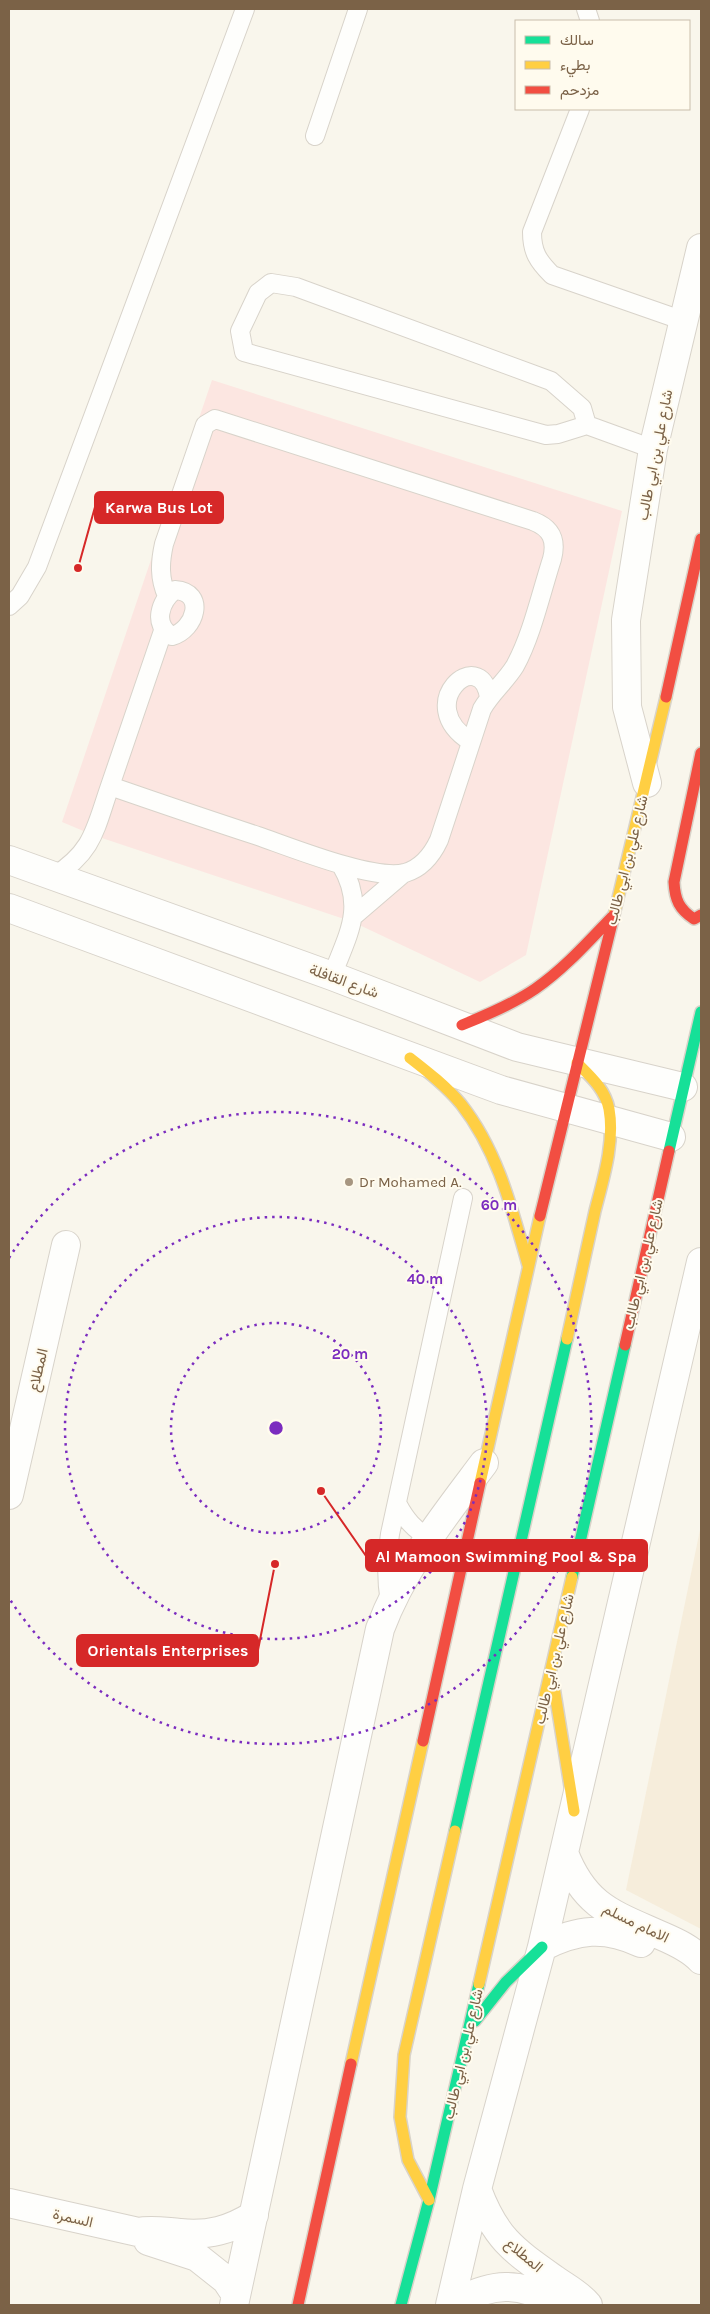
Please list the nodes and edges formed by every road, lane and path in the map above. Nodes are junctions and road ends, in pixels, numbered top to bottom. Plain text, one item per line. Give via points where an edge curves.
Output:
1 (246, 9) edge
2 (358, 9) edge
3 (580, 110) edge
4 (315, 136) dead end
5 (701, 248) edge
6 (684, 321) junction
7 (587, 425) junction
8 (653, 449) junction
9 (701, 539) edge
10 (167, 596) junction
11 (9, 606) edge
12 (163, 631) junction
13 (489, 697) junction
14 (470, 741) junction
15 (701, 753) edge
16 (647, 783) junction
17 (110, 786) junction
18 (9, 860) edge
19 (341, 865) junction
20 (404, 873) junction
21 (53, 877) junction
22 (9, 908) edge
23 (354, 915) junction
24 (701, 915) edge
25 (612, 918) junction
26 (332, 976) junction
27 (701, 1012) edge
28 (462, 1026) junction
29 (410, 1058) junction
30 (577, 1062) junction
31 (683, 1088) junction
32 (566, 1110) junction
33 (610, 1121) junction
34 (672, 1137) junction
35 (463, 1198) dead end
36 (66, 1245) dead end
37 (701, 1262) edge
38 (528, 1266) junction
39 (484, 1463) junction
40 (9, 1495) edge
41 (398, 1505) junction
42 (429, 1538) junction
43 (390, 1603) junction
44 (552, 1674) junction
45 (574, 1812) junction
46 (564, 1853) junction
47 (542, 1947) junction
48 (701, 1960) edge
49 (701, 1968) edge
50 (469, 2030) junction
51 (477, 2189) junction
52 (429, 2200) junction
53 (9, 2204) edge
54 (254, 2215) junction
55 (138, 2232) junction
56 (235, 2300) edge
57 (298, 2305) edge
58 (401, 2305) edge
59 (451, 2305) edge
60 (559, 2305) edge
61 (588, 2305) edge

1 - 11 lane via 37,567 20,596
2 - 4 lane
3 - 6 lane via 532,232 532,247 552,275
5 - 6 street, شارع علي بن ابي طالب
6 - 8 street, شارع علي بن ابي طالب
7 - 7 lane via 546,435 244,352 240,331 258,293 271,283 296,287 551,381 582,408
7 - 8 lane
8 - 16 street, شارع علي بن ابي طالب via 626,620 627,707
9 - 16 main road, شارع علي بن ابي طالب
10 - 12 lane via 160,616
10 - 12 lane via 175,590 186,590 193,597 195,607 189,625 182,633 172,636
10 - 13 lane via 161,575 164,544 205,425 215,418 220,419 542,524 549,531 555,549 525,641 515,666
12 - 17 lane
13 - 14 lane
13 - 14 lane via 487,686 474,676 460,679 448,696 447,710 451,723 458,734
14 - 20 lane via 434,852 426,861
15 - 24 main road via 674,882 674,898 680,909 694,919
16 - 25 main road, شارع علي بن ابي طالب
17 - 19 lane
17 - 21 lane via 87,848 78,859
18 - 21 street, شارع القافلة
19 - 20 lane via 390,874
19 - 23 lane via 350,880
20 - 23 lane
21 - 26 street, شارع القافلة
22 - 29 street
23 - 26 lane
25 - 28 main road via 535,989
25 - 30 main road, شارع علي بن ابي طالب
26 - 28 street, شارع القافلة
27 - 31 main road, شارع علي بن ابي طالب
28 - 30 street, شارع القافلة via 517,1047
29 - 32 street
29 - 38 main road via 459,1100 494,1154
30 - 31 street, شارع القافلة
30 - 32 main road, شارع علي بن ابي طالب
30 - 33 main road via 601,1088
31 - 34 main road, شارع علي بن ابي طالب
32 - 33 street
32 - 38 main road, شارع علي بن ابي طالب
33 - 34 street
33 - 52 main road via 603,1178 404,2054 400,2117 408,2160
34 - 44 main road, شارع علي بن ابي طالب
35 - 41 lane
36 - 40 street, المطلاع
37 - 45 street
38 - 39 main road, شارع علي بن ابي طالب
39 - 42 street, شارع علي بن ابي طالب
39 - 57 main road, شارع علي بن ابي طالب
41 - 42 lane via 405,1519
41 - 43 lane via 386,1557
42 - 43 street, شارع علي بن ابي طالب
43 - 54 street, شارع علي بن ابي طالب via 380,1629
44 - 45 main road
44 - 50 main road, شارع علي بن ابي طالب
45 - 46 street
46 - 47 street
46 - 48 street, الامام مسلم via 581,1887 609,1913 678,1943
47 - 49 street, الامام مسلم via 564,1936 612,1932
47 - 50 main road via 514,1972
47 - 51 street
50 - 52 main road, شارع علي بن ابي طالب
51 - 59 street
51 - 61 street, المطلاع via 492,2223 515,2252
52 - 58 main road, شارع علي بن ابي طالب
53 - 55 street, السمرة
54 - 55 street, السمرة via 238,2225 201,2235
54 - 56 street, شارع علي بن ابي طالب
55 - 56 street, السمرة via 153,2244 197,2257 226,2280
59 - 60 street, المطلاع via 470,2294 493,2288 517,2287 540,2293

